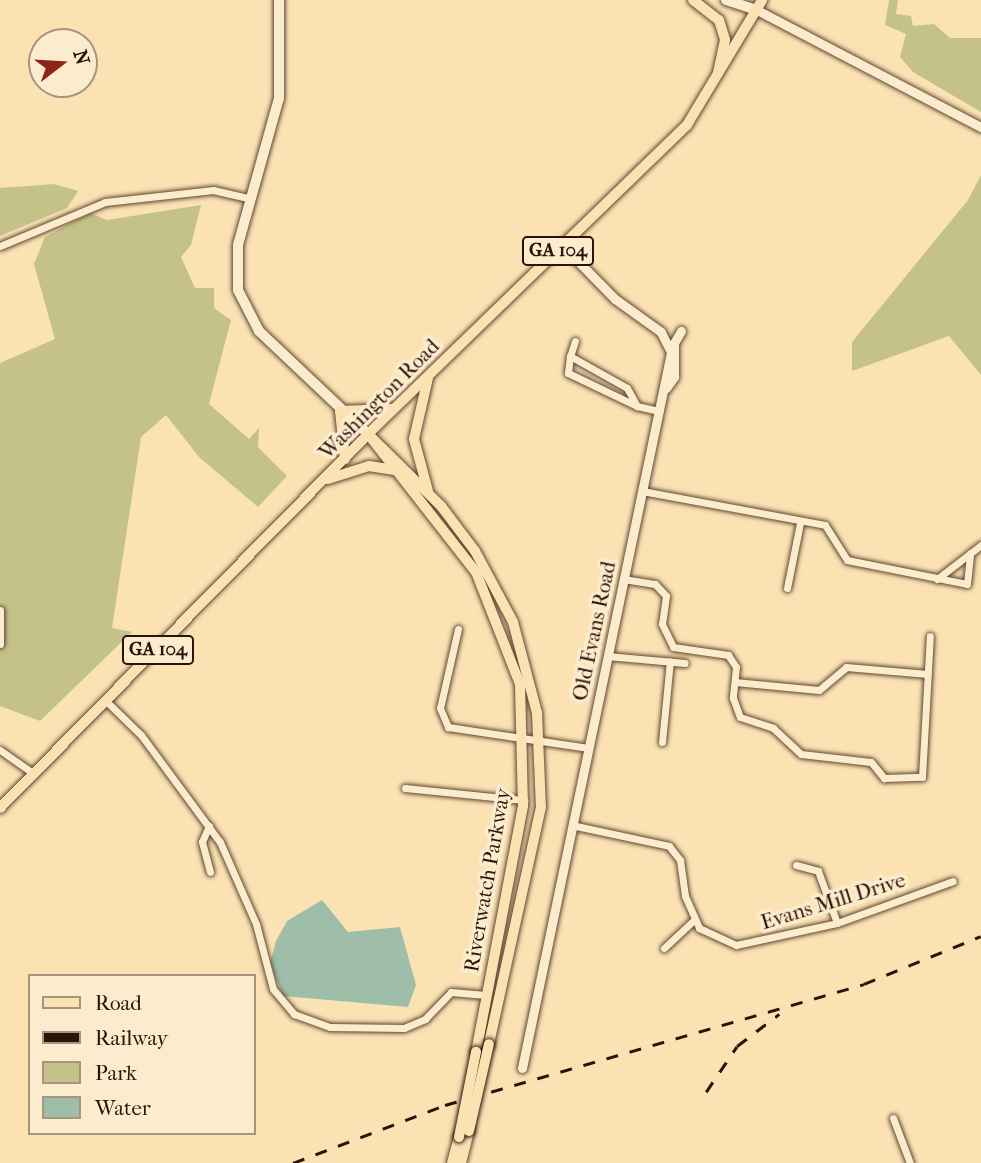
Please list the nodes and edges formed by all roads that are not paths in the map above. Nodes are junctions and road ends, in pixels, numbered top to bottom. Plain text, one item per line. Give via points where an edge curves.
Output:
1 (279, 0) edge
2 (693, 0) edge
3 (726, 0) edge
4 (759, 5) edge
5 (717, 81) junction
6 (981, 127) edge
7 (251, 199) junction
8 (0, 246) edge
9 (563, 246) junction
10 (681, 331) dead end
11 (575, 341) dead end
12 (570, 356) junction
13 (430, 373) junction
14 (663, 392) junction
15 (637, 406) junction
16 (394, 408) junction
17 (340, 411) junction
18 (659, 411) junction
19 (368, 434) junction
20 (345, 459) junction
21 (394, 470) junction
22 (325, 480) junction
23 (642, 491) junction
24 (428, 493) junction
25 (800, 523) junction
26 (981, 545) edge
27 (970, 553) junction
28 (623, 579) junction
29 (937, 579) junction
30 (787, 588) dead end
31 (0, 610) edge
32 (458, 629) dead end
33 (930, 636) dead end
34 (0, 644) edge
35 (607, 656) junction
36 (670, 661) junction
37 (685, 663) dead end
38 (928, 674) junction
39 (735, 682) junction
40 (106, 701) junction
41 (662, 741) dead end
42 (525, 743) junction
43 (541, 744) junction
44 (588, 748) junction
45 (0, 750) edge
46 (34, 774) junction
47 (405, 788) dead end
48 (524, 800) junction
49 (0, 808) edge
50 (209, 826) junction
51 (576, 826) junction
52 (796, 865) dead end
53 (210, 872) dead end
54 (953, 881) dead end
55 (694, 920) junction
56 (837, 923) junction
57 (664, 948) dead end
58 (486, 995) junction
59 (522, 1068) dead end
60 (893, 1118) dead end
61 (464, 1134) junction
62 (452, 1163) edge
63 (461, 1163) edge
64 (911, 1163) edge

1 - 7 main road via 279,98
2 - 5 main road via 719,20 725,40
3 - 4 main road
4 - 5 main road, Washington Road / GA 104
4 - 6 street
5 - 9 main road, Washington Road / GA 104 via 687,125
7 - 8 street via 213,190 105,202
7 - 17 main road via 236,274 244,305 259,331
9 - 13 main road, Washington Road / GA 104
9 - 14 street, Old Evans Road via 668,340
10 - 14 street via 674,343 674,377
11 - 12 street
12 - 15 street via 627,388
12 - 15 street via 568,373
13 - 16 main road, Washington Road / GA 104
13 - 24 main road via 414,439
14 - 18 street, Old Evans Road
15 - 18 street
16 - 17 main road
16 - 19 main road, Washington Road / GA 104
17 - 19 main road
17 - 20 main road
18 - 23 street, Old Evans Road
19 - 20 main road, Washington Road / GA 104
19 - 21 main road, Riverwatch Parkway
19 - 24 main road, Riverwatch Parkway
20 - 22 main road, Washington Road / GA 104
21 - 22 main road via 369,466
21 - 42 main road, Riverwatch Parkway via 440,521 491,601 520,684
22 - 40 main road, Washington Road / GA 104
23 - 25 street
23 - 28 street, Old Evans Road
24 - 43 main road, Riverwatch Parkway via 475,551 513,622
25 - 29 street via 832,530 847,560
25 - 30 street
26 - 27 street
27 - 29 street
27 - 29 street via 967,584
28 - 35 street, Old Evans Road
28 - 39 street via 655,584 666,596 662,624 673,647 728,655 736,667
31 - 34 street
32 - 42 street via 441,699 443,722 460,733
33 - 38 street
35 - 36 street
35 - 44 street, Old Evans Road
36 - 37 street
36 - 41 street
38 - 39 street via 846,667 819,691
38 - 39 street via 922,777 884,778 871,762 801,754 773,728 740,717
40 - 46 main road, Washington Road / GA 104
40 - 50 street via 141,735
42 - 43 street
42 - 48 main road, Riverwatch Parkway
43 - 44 street
43 - 61 main road, Riverwatch Parkway, bridge via 539,817 489,1044
44 - 51 street, Old Evans Road
45 - 46 street
46 - 49 main road, Washington Road / GA 104
47 - 48 street
48 - 58 main road, Riverwatch Parkway
50 - 53 street via 202,842
50 - 58 street via 240,882 273,989 307,1023 404,1028 425,1019 452,992
51 - 55 street via 669,846 680,860
51 - 59 street, Old Evans Road
52 - 56 street via 818,871
54 - 56 street, Evans Mill Drive
55 - 56 street, Evans Mill Drive via 736,945
55 - 57 street
58 - 61 main road, Riverwatch Parkway, bridge
60 - 64 street
61 - 62 main road, Riverwatch Parkway
61 - 63 main road, Riverwatch Parkway

